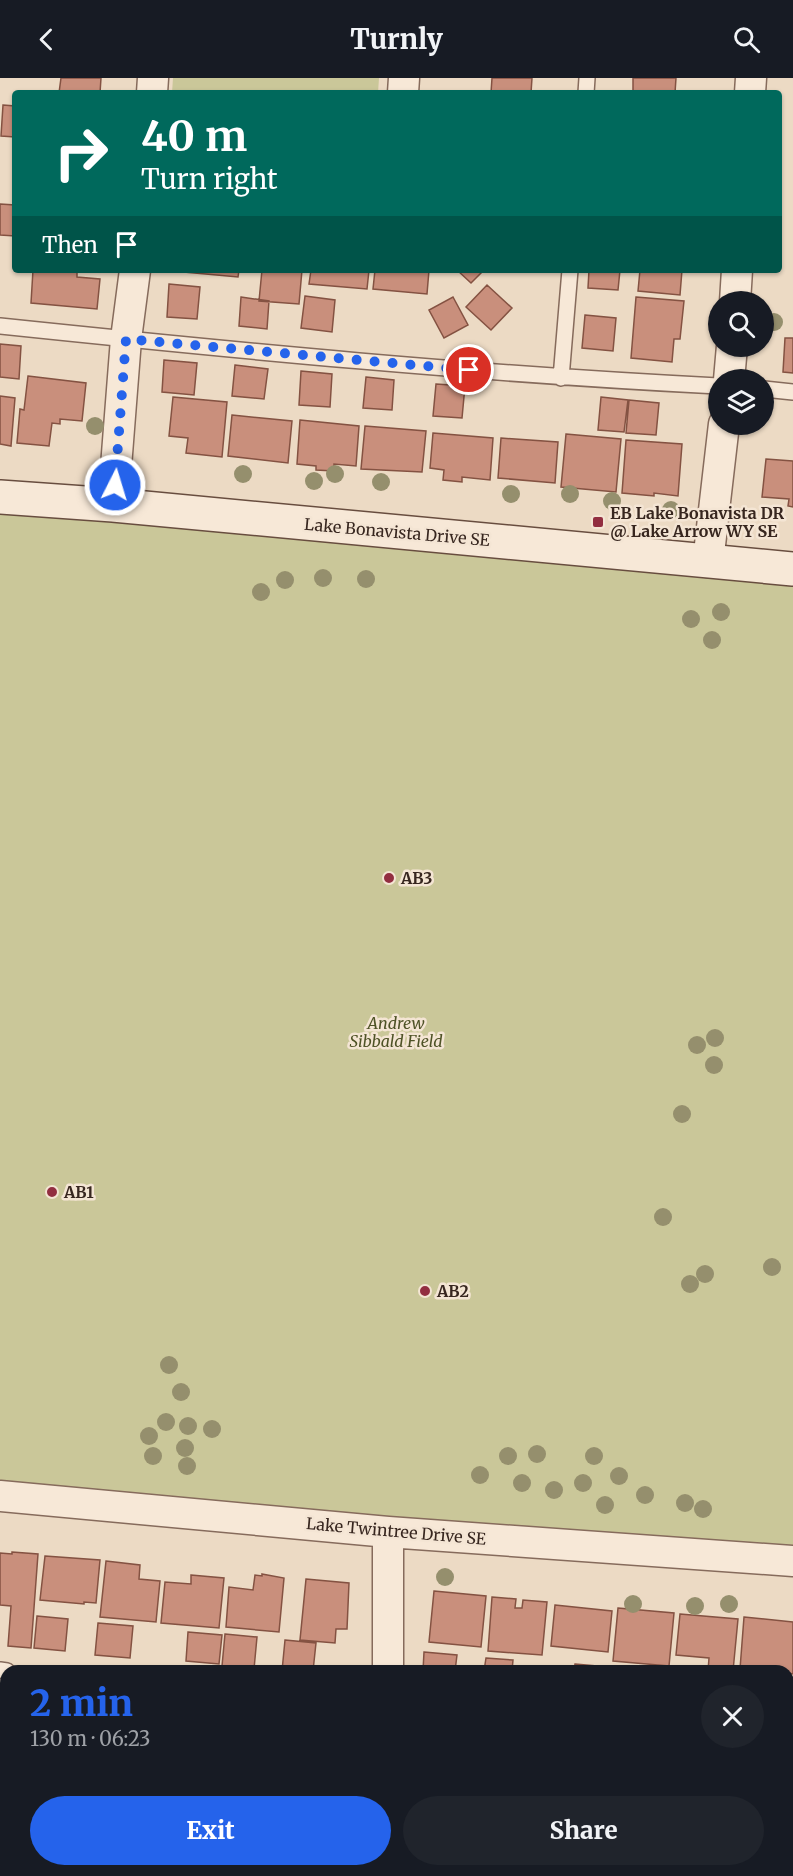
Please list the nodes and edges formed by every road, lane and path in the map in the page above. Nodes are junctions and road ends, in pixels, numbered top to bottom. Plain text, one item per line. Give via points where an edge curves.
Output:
1 (135, 273) edge
2 (570, 273) edge
3 (737, 273) edge
4 (736, 291) edge
5 (0, 326) edge
6 (126, 339) junction
7 (561, 378) junction
8 (708, 385) edge
9 (774, 390) edge
10 (793, 392) edge
11 (723, 435) edge
12 (0, 497) edge
13 (113, 506) junction
14 (708, 562) junction
15 (793, 569) edge
16 (0, 1496) edge
17 (388, 1532) junction
18 (793, 1561) edge
19 (388, 1665) edge

1 - 6 street
2 - 7 lane
3 - 4 street
5 - 6 lane
6 - 7 lane
6 - 13 street
7 - 8 lane
9 - 10 lane
11 - 14 street
12 - 13 street, Lake Bonavista Drive SE
13 - 14 street, Lake Bonavista Drive SE
14 - 15 street, Lake Bonavista Drive SE
16 - 17 street, Lake Twintree Drive SE
17 - 18 street, Lake Twintree Drive SE
17 - 19 street

